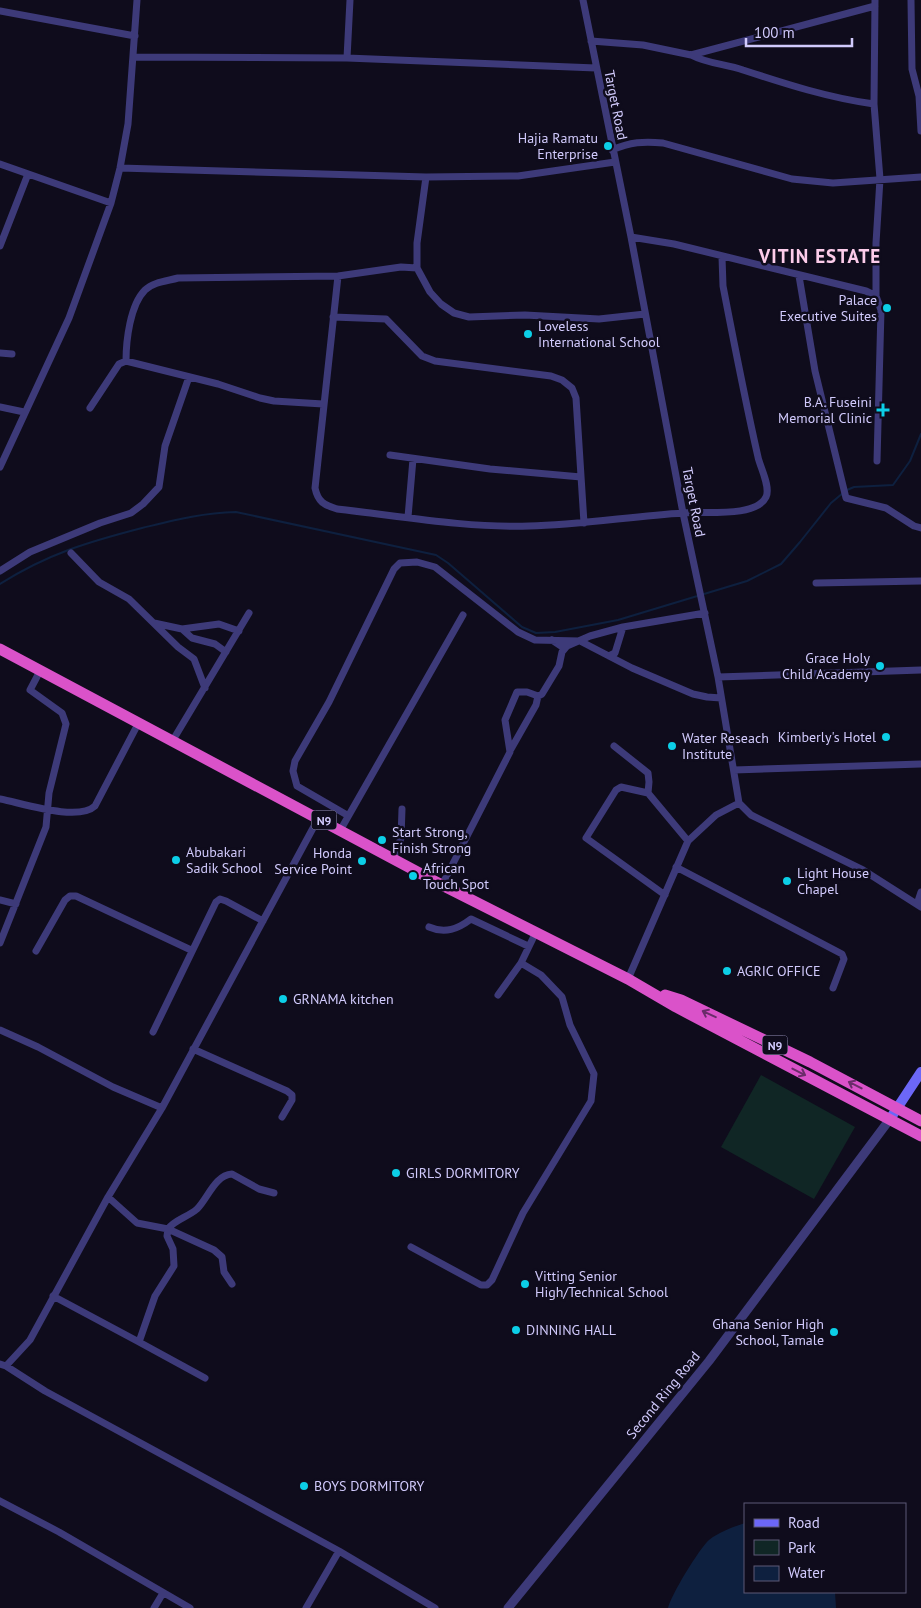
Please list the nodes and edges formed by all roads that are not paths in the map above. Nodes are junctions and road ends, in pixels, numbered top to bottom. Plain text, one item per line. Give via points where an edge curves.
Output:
1 (138, 0) edge
2 (350, 0) edge
3 (583, 0) edge
4 (911, 0) edge
5 (875, 3) edge
6 (0, 11) edge
7 (135, 36) junction
8 (591, 41) junction
9 (691, 55) junction
10 (133, 57) junction
11 (347, 58) junction
12 (596, 68) junction
13 (874, 104) junction
14 (921, 131) edge
15 (612, 150) junction
16 (615, 162) junction
17 (0, 164) edge
18 (120, 168) junction
19 (28, 174) junction
20 (426, 177) junction
21 (921, 177) edge
22 (880, 179) junction
23 (111, 203) junction
24 (631, 237) junction
25 (0, 246) edge
26 (722, 257) junction
27 (418, 268) junction
28 (338, 276) junction
29 (799, 276) junction
30 (876, 296) junction
31 (645, 314) junction
32 (334, 316) junction
33 (0, 353) edge
34 (12, 354) dead end
35 (126, 361) junction
36 (188, 376) junction
37 (323, 404) junction
38 (0, 407) edge
39 (90, 408) dead end
40 (24, 412) junction
41 (390, 455) dead end
42 (413, 459) junction
43 (877, 461) dead end
44 (0, 467) edge
45 (581, 477) junction
46 (683, 513) junction
47 (408, 517) junction
48 (584, 523) junction
49 (921, 528) edge
50 (71, 553) dead end
51 (0, 571) edge
52 (921, 581) edge
53 (816, 583) dead end
54 (705, 611) junction
55 (249, 614) dead end
56 (463, 615) dead end
57 (153, 623) junction
58 (623, 627) junction
59 (182, 629) junction
60 (239, 631) junction
61 (552, 639) junction
62 (580, 641) junction
63 (567, 646) junction
64 (0, 649) edge
65 (226, 652) junction
66 (609, 656) junction
67 (921, 670) edge
68 (40, 671) junction
69 (718, 677) junction
70 (205, 688) junction
71 (538, 696) junction
72 (721, 698) junction
73 (139, 722) junction
74 (173, 740) junction
75 (614, 746) dead end
76 (511, 749) junction
77 (921, 764) edge
78 (734, 770) junction
79 (648, 793) junction
80 (0, 799) edge
81 (739, 803) junction
82 (48, 808) junction
83 (402, 809) dead end
84 (347, 815) junction
85 (319, 817) junction
86 (341, 829) junction
87 (688, 841) junction
88 (394, 857) junction
89 (676, 867) junction
90 (442, 884) junction
91 (921, 892) edge
92 (665, 895) junction
93 (0, 900) edge
94 (16, 904) junction
95 (919, 905) edge
96 (263, 921) junction
97 (429, 927) dead end
98 (536, 932) junction
99 (0, 943) edge
100 (528, 946) junction
101 (191, 950) junction
102 (36, 951) dead end
103 (521, 963) junction
104 (628, 979) junction
105 (833, 988) dead end
106 (649, 990) junction
107 (498, 995) dead end
108 (0, 1030) edge
109 (153, 1032) dead end
110 (193, 1049) junction
111 (921, 1072) edge
112 (162, 1108) junction
113 (898, 1108) junction
114 (282, 1117) dead end
115 (890, 1119) junction
116 (921, 1121) edge
117 (921, 1136) edge
118 (274, 1193) dead end
119 (108, 1197) junction
120 (168, 1229) junction
121 (411, 1247) dead end
122 (232, 1284) dead end
123 (53, 1296) junction
124 (139, 1342) junction
125 (3, 1365) edge
126 (205, 1378) dead end
127 (0, 1501) edge
128 (339, 1551) junction
129 (164, 1592) junction
130 (154, 1608) edge
131 (190, 1608) edge
132 (306, 1608) edge
133 (435, 1608) edge
134 (508, 1608) edge

1 - 7 street
2 - 11 street
3 - 8 street, Target Road
4 - 14 street via 912,69 919,96
5 - 9 street
5 - 13 street
6 - 7 street
7 - 10 street
8 - 9 street via 643,45
8 - 12 street, Target Road
9 - 13 street via 843,100
10 - 11 street
10 - 18 street via 128,124
11 - 12 street
12 - 15 street, Target Road
13 - 22 street
15 - 16 street, Target Road
15 - 22 street via 627,143 663,143 792,179 833,183
16 - 20 street via 518,176
16 - 24 street, Target Road
17 - 19 street
18 - 20 street
18 - 23 street
19 - 23 street
19 - 25 street
20 - 27 street via 417,243
21 - 22 street
22 - 30 street
23 - 40 street via 69,318
24 - 26 street
24 - 31 street, Target Road
26 - 29 street
26 - 46 street via 733,335 767,491 761,503 734,514
27 - 28 street
27 - 31 street via 430,292 441,304 454,313 469,317 525,315 599,319
28 - 32 street
28 - 35 street via 178,278 157,283 145,290 139,300 128,332
29 - 30 street
29 - 49 street via 815,371 846,498 886,508
30 - 43 street via 881,310
31 - 46 street, Target Road
32 - 37 street
32 - 45 street via 386,319 422,356 435,361 562,380 572,388 576,398
33 - 34 street
35 - 36 street
35 - 39 street via 119,364
36 - 37 street via 274,401
36 - 51 street via 165,446 159,487 143,504 131,513 30,552
37 - 47 street via 315,488 317,498 324,506 337,509
38 - 40 street
40 - 44 street
41 - 42 street
42 - 45 street
42 - 47 street
45 - 48 street
46 - 48 street
46 - 54 street, Target Road
47 - 48 street via 527,526
50 - 57 street via 99,582 129,599
52 - 53 street
54 - 58 street
54 - 69 street, Target Road
55 - 60 street
56 - 84 street
57 - 59 street
57 - 70 street via 194,659
58 - 62 street
58 - 66 street via 615,653
59 - 60 street via 219,624
59 - 65 street via 192,638 215,644
60 - 65 street
61 - 62 street
61 - 63 street via 561,646
61 - 84 street via 534,640 518,632 435,567 417,562 400,563 295,761 293,771 297,786
62 - 63 street
62 - 66 street
63 - 71 street via 559,666
64 - 68 highway, N9
65 - 70 street
66 - 72 street via 693,694
67 - 69 street
68 - 73 highway, N9
68 - 82 street via 30,690 62,713 66,724
69 - 72 street, Target Road
70 - 74 street
71 - 76 street
71 - 76 street via 518,692 512,703 505,720
72 - 78 street, Target Road
73 - 74 highway, N9
73 - 82 street via 95,806 76,812
74 - 85 highway, N9
75 - 79 street via 648,773
76 - 90 street
77 - 78 street
78 - 81 street, Target Road
79 - 87 street
79 - 92 street via 621,787 616,790 586,838
80 - 82 street
81 - 87 street via 716,815
81 - 95 street via 751,815 864,870
82 - 94 street via 46,827
83 - 88 street via 400,838
84 - 86 street
85 - 86 highway, N9
85 - 96 street
86 - 88 highway, N9
87 - 89 street
88 - 90 highway, N9
89 - 92 street
89 - 105 street via 842,954 844,959
90 - 98 highway, N9
91 - 95 street
92 - 104 street
93 - 94 street
94 - 99 street
96 - 101 street via 220,900
96 - 110 street
97 - 100 street via 446,931 471,919
98 - 100 street
98 - 104 highway, N9
100 - 103 street
101 - 102 street via 70,896
101 - 109 street
103 - 107 street
103 - 121 street via 562,996 570,1025 594,1074 591,1101 523,1212 487,1285 481,1285
104 - 106 highway, N9
113 -> 106 highway, N9 via 681,1000
106 -> 115 highway, N9
108 - 112 street
110 - 112 street
110 - 114 street via 287,1091 292,1100
111 - 113 main road, Second Ring Road
112 - 119 street
113 - 115 main road, Second Ring Road
113 - 116 highway, N9
115 - 117 highway, N9
115 - 134 street, Second Ring Road via 715,1354
118 - 120 street via 227,1174 219,1178 196,1209
119 - 120 street via 137,1223
119 - 123 street
120 - 122 street via 214,1250 222,1258 224,1272
120 - 124 street via 174,1266 155,1296
123 - 124 street
123 - 125 street via 20,1354
124 - 126 street
125 - 128 street via 148,1449
127 - 129 street
128 - 132 street
128 - 133 street
129 - 130 street
129 - 131 street

